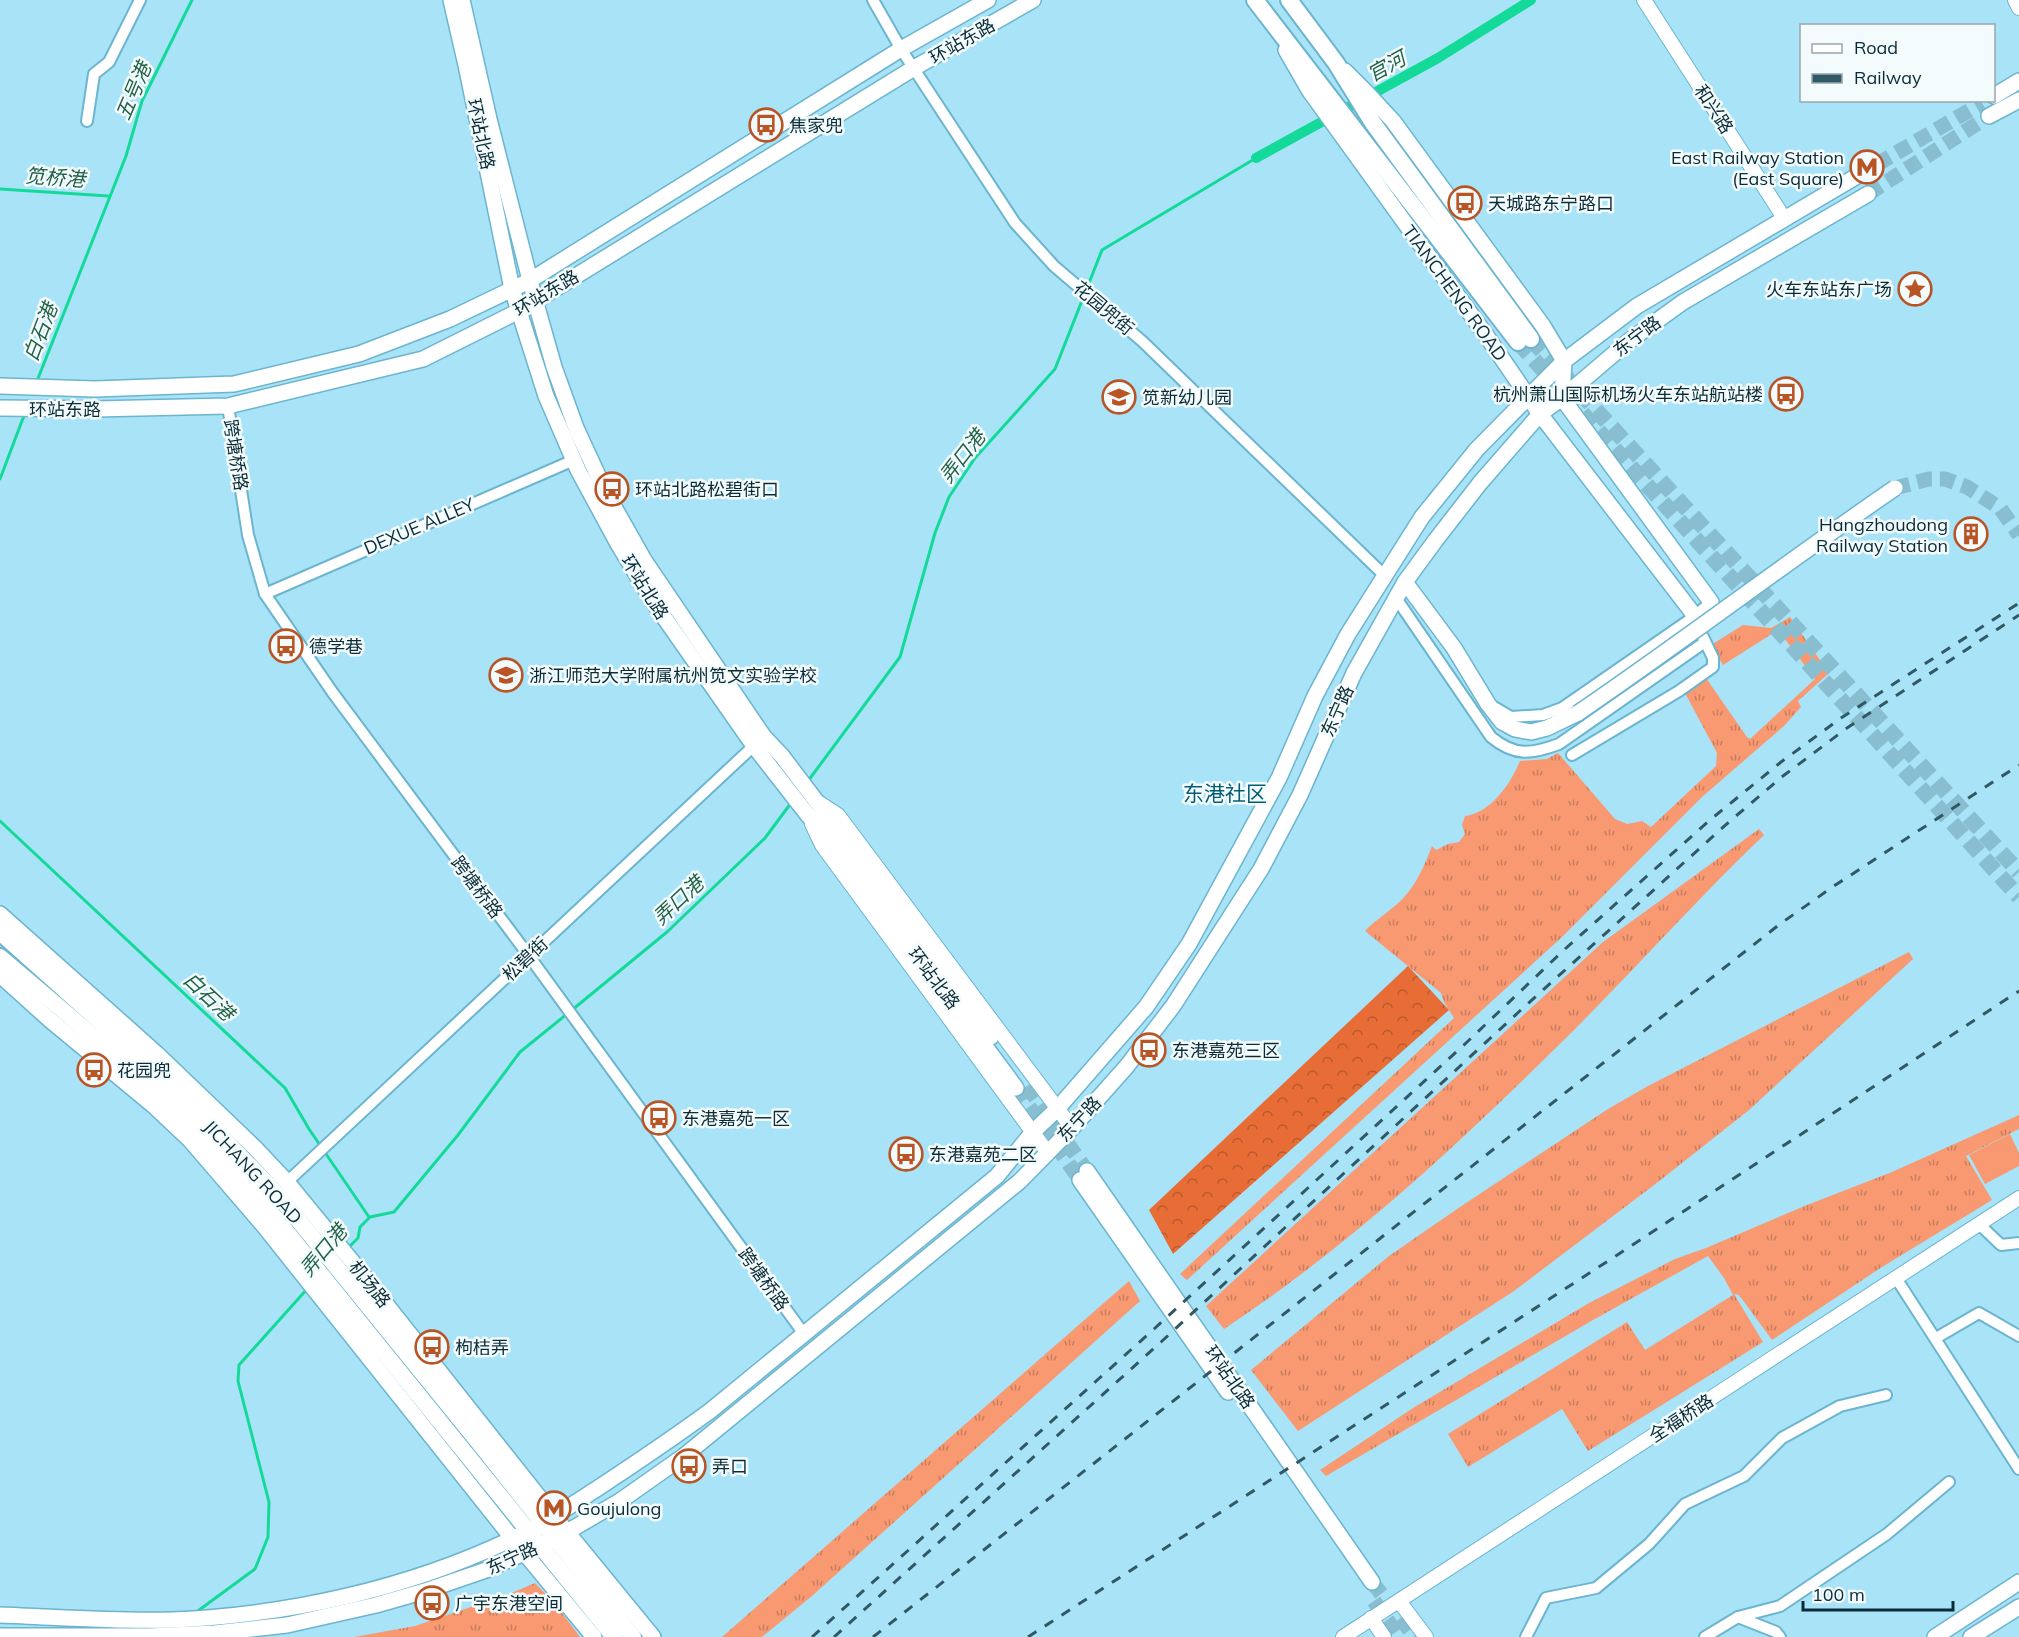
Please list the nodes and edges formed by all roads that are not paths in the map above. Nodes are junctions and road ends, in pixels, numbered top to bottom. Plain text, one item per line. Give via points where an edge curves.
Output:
1 (140, 0) edge
2 (451, 0) edge
3 (462, 0) edge
4 (873, 0) edge
5 (988, 0) edge
6 (1033, 0) edge
7 (1255, 0) edge
8 (1289, 0) edge
9 (1644, 0) edge
10 (2015, 0) edge
11 (2019, 8) edge
12 (901, 49) junction
13 (1336, 63) junction
14 (914, 68) junction
15 (2019, 81) edge
16 (1995, 99) tunnel mouth
17 (2019, 100) edge
18 (1988, 104) tunnel mouth
19 (1378, 116) junction
20 (87, 121) dead end
21 (1348, 132) junction
22 (1857, 176) tunnel mouth
23 (1868, 194) tunnel mouth
24 (1784, 218) junction
25 (529, 280) junction
26 (512, 289) junction
27 (535, 300) junction
28 (519, 311) junction
29 (1564, 362) junction
30 (5, 386) edge
31 (1528, 396) junction
32 (1562, 398) junction
33 (228, 406) junction
34 (0, 408) edge
35 (1540, 414) junction
36 (574, 460) junction
37 (1894, 488) tunnel mouth
38 (1385, 576) junction
39 (1405, 582) junction
40 (264, 594) junction
41 (1396, 598) junction
42 (1711, 602) joint
43 (1695, 616) junction
44 (1705, 642) junction
45 (1488, 704) junction
46 (759, 742) junction
47 (1572, 755) dead end
48 (815, 800) junction
49 (807, 814) junction
50 (0, 914) edge
51 (0, 932) edge
52 (529, 956) junction
53 (0, 957) edge
54 (1, 974) edge
55 (80, 994) junction
56 (1058, 1108) junction
57 (1072, 1128) junction
58 (1032, 1133) junction
59 (1048, 1153) junction
60 (1084, 1176) tunnel mouth
61 (287, 1182) junction
62 (2019, 1198) edge
63 (270, 1223) junction
64 (1979, 1224) junction
65 (2019, 1243) edge
66 (310, 1247) junction
67 (1896, 1278) junction
68 (334, 1289) junction
69 (804, 1334) junction
70 (2019, 1336) edge
71 (1936, 1338) junction
72 (409, 1395) junction
73 (1886, 1395) dead end
74 (2019, 1469) edge
75 (1949, 1482) dead end
76 (541, 1523) junction
77 (513, 1539) junction
78 (547, 1542) junction
79 (2019, 1582) edge
80 (1368, 1584) tunnel mouth
81 (1399, 1601) junction
82 (2019, 1606) edge
83 (0, 1615) edge
84 (1738, 1617) junction
85 (1371, 1618) junction
86 (0, 1636) edge
87 (112, 1636) edge
88 (594, 1637) edge
89 (614, 1637) edge
90 (633, 1637) edge
91 (653, 1637) edge
92 (1343, 1637) edge
93 (1384, 1637) edge
94 (1426, 1637) edge
95 (1526, 1637) edge
96 (1706, 1637) edge
97 (1780, 1637) edge
98 (1935, 1637) edge
99 (1971, 1637) edge

1 - 20 street via 109,62 94,74
2 - 26 main road, 环站北路
3 - 25 main road, 环站北路
4 - 12 street, 花园兜街
5 - 12 main road, 环站东路
6 - 14 main road, 环站东路
7 - 21 main road, TIANCHENG ROAD
8 - 13 main road, TIANCHENG ROAD
9 - 24 street, 和兴路
10 - 11 street
12 - 14 street, 花园兜街
12 - 25 main road, 环站东路
13 - 19 main road, TIANCHENG ROAD via 1348,83
13 - 19 main road, TIANCHENG ROAD via 1368,94
14 - 27 main road, 环站东路
14 - 38 street, 花园兜街 via 1015,223 1054,266 1143,341
15 - 16 main road
17 - 18 main road
19 - 21 main road, TIANCHENG ROAD via 1525,340
19 - 29 main road, TIANCHENG ROAD via 1544,326
21 - 31 main road, TIANCHENG ROAD
22 - 24 main road, 东宁路
23 - 32 main road, 东宁路 via 1683,302 1629,341
24 - 29 main road, 东宁路 via 1637,306
25 - 26 main road, 环站东路
25 - 27 main road, 环站北路
26 - 28 main road, 环站北路
26 - 30 main road, 环站东路 via 450,319 359,354 234,384 82,389
27 - 28 main road, 环站东路
27 - 46 main road, 环站北路 via 576,428 605,491
28 - 33 main road, 环站东路 via 423,359
28 - 36 main road, 环站北路 via 546,396
29 - 31 main road, 东宁路
29 - 32 main road
31 - 35 main road, TIANCHENG ROAD
31 - 38 main road, 东宁路 via 1477,449 1422,517
32 - 35 main road, 东宁路
32 - 42 main road
33 - 34 main road, 环站东路
33 - 40 street, 跨塘桥路 via 248,536
35 - 39 main road, 东宁路 via 1480,483
35 - 43 main road, TIANCHENG ROAD
36 - 40 street, DEXUE ALLEY
36 - 46 main road, 环站北路 via 652,600
37 - 45 main road, bridge via 1578,713 1532,732 1502,722
38 - 56 main road, 东宁路 via 1348,634 1279,777 1189,944 1146,1007
39 - 41 main road, 东宁路
39 - 45 main road via 1454,648
40 - 52 street, 跨塘桥路
41 - 44 street via 1491,737 1504,748 1521,752 1559,744
41 - 57 main road, 东宁路 via 1354,673 1300,795 1261,869 1173,1006
42 - 43 street
43 - 44 street
43 - 45 street via 1562,708 1543,715 1511,717
44 - 47 street via 1713,667
46 - 48 main road, 环站北路 via 782,756
46 - 49 main road, 环站北路 via 771,770
46 - 52 street, 松碧街
48 - 49 main road, 环站北路 via 1020,1086 844,856
48 - 56 street via 838,815
49 - 58 street via 822,845
50 - 55 main road, 机场路
51 - 55 main road, JICHANG ROAD
52 - 61 street, 松碧街
52 - 69 street, 跨塘桥路
53 - 63 main road, 机场路 via 147,1082 209,1143 260,1199
54 - 63 main road, 机场路 via 154,1106
55 - 61 main road, 机场路 via 157,1054
55 - 66 main road, JICHANG ROAD via 278,1195
56 - 57 street
56 - 58 main road, 东宁路
57 - 59 main road, 东宁路
58 - 59 street
58 - 69 main road, 东宁路 via 997,1176
59 - 78 main road, 东宁路 via 976,1218 684,1456 620,1501
60 - 80 main road, 环站北路
61 - 66 main road, 机场路
62 - 64 street, 全福桥路
63 - 66 main road, 机场路
64 - 65 street via 2001,1245
64 - 67 street, 全福桥路
66 - 68 main road, 机场路
66 - 76 main road, 机场路 via 355,1265
67 - 71 street
67 - 81 street, 全福桥路
68 - 72 main road, 机场路
68 - 76 main road via 480,1444
69 - 76 main road, 东宁路 via 663,1446
70 - 71 street via 1979,1313
71 - 74 street
72 - 76 main road, 机场路
72 - 77 main road, 机场路
73 - 95 street via 1840,1406 1782,1438 1744,1476 1685,1504 1649,1544 1596,1588 1546,1598
75 - 84 street via 1887,1534 1780,1606
76 - 77 main road, 东宁路
76 - 78 main road
77 - 78 main road, 机场路
77 - 83 main road, 东宁路 via 422,1575 284,1608 171,1620
78 - 87 main road, 东宁路 via 486,1570 426,1591 287,1625 215,1633
78 - 88 main road, 机场路
78 - 89 main road, 机场路
78 - 90 main road
78 - 91 main road, 机场路
79 - 98 main road
81 - 85 street, 全福桥路
81 - 94 street
82 - 99 main road
84 - 96 street
84 - 97 street
85 - 92 street, 全福桥路
85 - 93 street
86 - 87 main road, 东宁路

